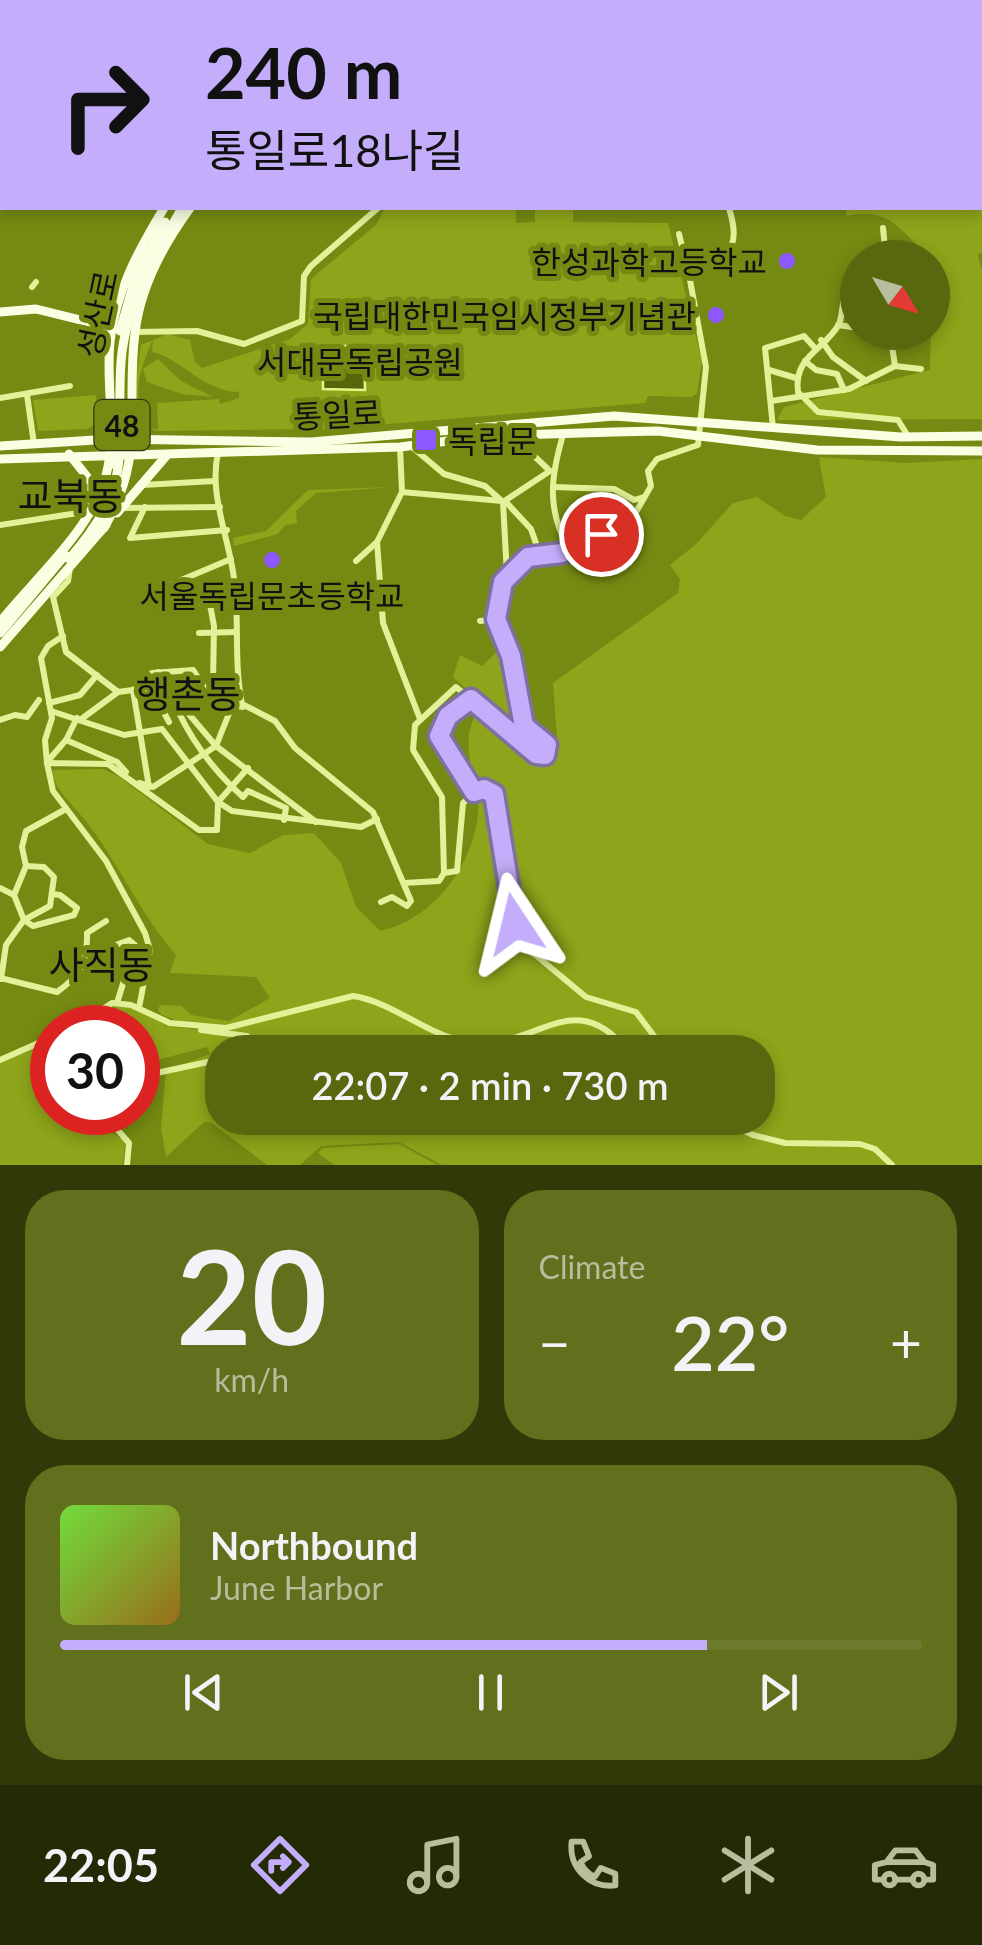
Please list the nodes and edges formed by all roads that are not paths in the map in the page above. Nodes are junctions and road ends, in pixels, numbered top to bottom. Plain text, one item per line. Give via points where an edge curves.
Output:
1 (163, 210) edge
2 (177, 210) edge
3 (189, 210) edge
4 (376, 210) edge
5 (729, 210) edge
6 (883, 228) dead end
7 (679, 234) dead end
8 (884, 240) edge
9 (690, 280) junction
10 (2, 314) edge
11 (840, 316) edge
12 (838, 325) joint
13 (113, 328) junction
14 (135, 332) junction
15 (822, 340) junction
16 (814, 347) junction
17 (894, 350) edge
18 (804, 361) junction
19 (895, 366) junction
20 (920, 369) dead end
21 (768, 370) junction
22 (796, 378) junction
23 (866, 380) junction
24 (70, 386) dead end
25 (844, 390) junction
26 (28, 394) junction
27 (801, 397) junction
28 (0, 398) edge
29 (109, 398) junction
30 (771, 400) junction
31 (133, 406) junction
32 (701, 425) junction
33 (134, 428) junction
34 (773, 430) junction
35 (563, 435) junction
36 (513, 436) junction
37 (982, 436) edge
38 (700, 438) junction
39 (909, 438) junction
40 (110, 439) junction
41 (90, 440) junction
42 (134, 440) junction
43 (149, 440) junction
44 (404, 443) junction
45 (34, 444) junction
46 (0, 446) edge
47 (982, 451) edge
48 (111, 453) junction
49 (218, 453) junction
50 (70, 454) junction
51 (132, 454) junction
52 (167, 455) junction
53 (0, 459) edge
54 (550, 471) junction
55 (215, 480) junction
56 (103, 486) junction
57 (140, 486) junction
58 (553, 487) junction
59 (402, 492) junction
60 (644, 497) junction
61 (504, 502) junction
62 (121, 503) junction
63 (145, 507) junction
64 (220, 507) junction
65 (88, 514) junction
66 (0, 525) edge
67 (102, 530) junction
68 (226, 530) junction
69 (377, 542) junction
70 (569, 548) junction
71 (540, 555) junction
72 (232, 559) junction
73 (356, 561) dead end
74 (69, 563) junction
75 (507, 577) junction
76 (236, 588) junction
77 (210, 599) junction
78 (496, 619) junction
79 (10, 620) edge
80 (480, 621) dead end
81 (214, 632) junction
82 (236, 632) junction
83 (200, 633) dead end
84 (0, 634) edge
85 (64, 636) junction
86 (0, 647) edge
87 (158, 672) junction
88 (98, 676) junction
89 (237, 678) junction
90 (136, 688) junction
91 (118, 692) junction
92 (471, 699) junction
93 (38, 700) dead end
94 (232, 706) junction
95 (50, 707) junction
96 (248, 707) junction
97 (183, 711) junction
98 (78, 719) junction
99 (420, 719) junction
100 (0, 720) edge
101 (170, 722) junction
102 (162, 729) junction
103 (141, 734) junction
104 (66, 740) junction
105 (216, 746) junction
106 (203, 756) junction
107 (46, 763) junction
108 (191, 766) junction
109 (248, 768) junction
110 (260, 777) junction
111 (232, 787) junction
112 (148, 790) junction
113 (248, 791) junction
114 (474, 792) junction
115 (218, 802) junction
116 (66, 810) junction
117 (377, 819) junction
118 (284, 820) junction
119 (317, 823) junction
120 (26, 866) junction
121 (444, 873) junction
122 (404, 883) junction
123 (0, 888) edge
124 (52, 894) junction
125 (14, 895) junction
126 (380, 902) dead end
127 (24, 920) junction
128 (106, 922) dead end
129 (87, 956) junction
130 (1, 979) edge
131 (117, 1003) junction
132 (113, 1005) edge
133 (126, 1005) edge
134 (140, 1005) edge
135 (160, 1018) edge
136 (170, 1023) junction
137 (241, 1035) edge
138 (441, 1035) edge
139 (515, 1035) edge
140 (609, 1035) edge
141 (653, 1035) edge
142 (30, 1047) edge
143 (0, 1060) edge
144 (205, 1063) edge
145 (160, 1072) edge
146 (122, 1135) edge
147 (753, 1135) edge
148 (127, 1165) edge
149 (892, 1165) edge

1 - 13 main road, 성산로 / 48 via 126,281
2 - 74 main road, 48, bridge via 139,277 123,342 118,480 102,518
3 - 14 main road via 157,260
4 - 14 street via 310,266 302,321 288,330 235,344 197,331
5 - 9 street via 732,247
6 - 8 street
7 - 9 street
9 - 32 street via 706,367
10 - 13 main road via 36,309
11 - 12 street
12 - 15 street
13 - 14 street
13 - 29 main road, 성산로 / 48
14 - 31 main road
15 - 16 street
15 - 23 street via 833,357
16 - 18 street
16 - 21 street via 804,336 766,348
17 - 19 street
18 - 22 street
18 - 25 street via 836,374
19 - 20 street
19 - 23 street
21 - 22 street
21 - 30 street
22 - 27 street
23 - 25 street
24 - 26 street
25 - 27 street
26 - 28 street
26 - 45 street
27 - 30 street
27 - 39 street via 818,412 898,420
29 - 31 main road via 123,408
29 - 40 main road, 성산로 / 48
29 - 41 main road via 105,427
30 - 34 street
31 - 33 main road
32 - 34 main road, 통일로
32 - 38 street
32 - 44 main road, 통일로 via 614,416
33 - 42 main road
33 - 43 main road
34 - 39 main road, 통일로
35 - 36 main road, 통일로
35 - 38 main road, 통일로 via 658,432
35 - 54 street
36 - 44 main road, 통일로
36 - 54 street
37 - 39 main road, 통일로
38 - 47 main road, 통일로 via 816,450
38 - 60 street via 693,450 657,459
40 - 41 main road, 통일로
40 - 42 main road, 통일로
40 - 48 main road, 성산로
41 - 45 main road, 통일로
42 - 43 main road, 통일로
42 - 51 main road
43 - 44 main road, 통일로
44 - 49 main road, 통일로
44 - 59 street, 통일로
44 - 61 street via 444,474 485,486
45 - 46 main road, 통일로
48 - 50 main road, 통일로
48 - 51 main road, 통일로
48 - 56 main road, 성산로
49 - 52 main road, 통일로
49 - 55 street
50 - 53 main road, 통일로
50 - 65 main road via 92,483
51 - 52 main road, 통일로
51 - 62 main road
52 - 57 main road
54 - 58 street
54 - 61 street
55 - 57 street
55 - 64 street
56 - 62 main road via 114,481
56 - 65 main road, 성산로
57 - 62 main road
58 - 60 street
58 - 70 street
59 - 61 street
59 - 69 street, 통일로
60 - 70 street via 632,520
61 - 71 street via 526,520
61 - 75 street
62 - 63 street
62 - 67 main road
63 - 64 street
63 - 68 street via 130,538
64 - 68 street
65 - 66 street
65 - 67 street
65 - 79 main road, 성산로
67 - 74 main road
68 - 72 street
69 - 73 street, 통일로
69 - 99 street via 383,622
70 - 71 street
71 - 75 street
72 - 76 street
72 - 77 street via 167,586 184,609
74 - 79 main road, 48
74 - 85 street via 68,581 53,597
74 - 86 main road
75 - 78 street
76 - 77 street
76 - 82 street
77 - 81 street
78 - 80 street
78 - 92 street via 511,656 524,726 547,745 545,755
79 - 84 main road, 48
79 - 86 main road, 48
81 - 82 street
81 - 83 street
81 - 89 street via 213,681
82 - 89 street
85 - 88 street via 66,652
85 - 95 street via 41,658
87 - 90 street
87 - 94 street via 193,670 213,701
87 - 97 street
88 - 91 street
88 - 95 street via 80,694
89 - 96 street
90 - 91 street
90 - 101 street via 158,700
90 - 103 street
91 - 98 street
92 - 99 street via 452,688
92 - 114 street via 448,716 439,736
93 - 100 street via 27,717
94 - 96 street
94 - 105 street
95 - 98 street
95 - 107 street
96 - 117 street via 274,721
97 - 101 street
97 - 105 street
97 - 106 street
98 - 103 street
98 - 104 street
99 - 121 street via 412,742 442,797
101 - 102 street
102 - 103 street
102 - 108 street
103 - 112 street
104 - 107 street
104 - 112 street via 117,762
105 - 106 street
105 - 109 street
106 - 108 street
106 - 111 street
107 - 112 street via 108,764
107 - 116 street via 49,784
108 - 112 street
108 - 115 street
109 - 110 street
109 - 111 street
110 - 113 street
110 - 119 street
111 - 113 street via 242,797
111 - 115 street
112 - 115 street via 199,830 216,830
113 - 118 street via 286,808
114 - 121 street via 462,808 459,867
114 - 141 street via 490,790 496,800 520,942 586,997 636,1012
115 - 118 street via 245,816
116 - 120 street via 26,831
116 - 134 street via 106,862 146,933 150,950
117 - 119 street via 360,827
117 - 122 street
118 - 119 street
120 - 124 street via 44,867 54,878
120 - 125 street
121 - 122 street via 438,881
122 - 126 street via 407,906 392,897
123 - 125 street
124 - 127 street via 44,913
124 - 127 street via 77,908 74,914 33,926
125 - 127 street
127 - 130 street via 6,945
128 - 129 street via 87,933
129 - 130 street via 57,992
129 - 131 street via 129,940 134,945
131 - 132 street
131 - 133 street
135 - 136 street
136 - 137 street
136 - 138 street via 240,1028 354,996
139 - 140 street via 566,1019 596,1024
142 - 143 street
144 - 145 street
146 - 148 street via 129,1144
147 - 149 street via 785,1143 860,1144

